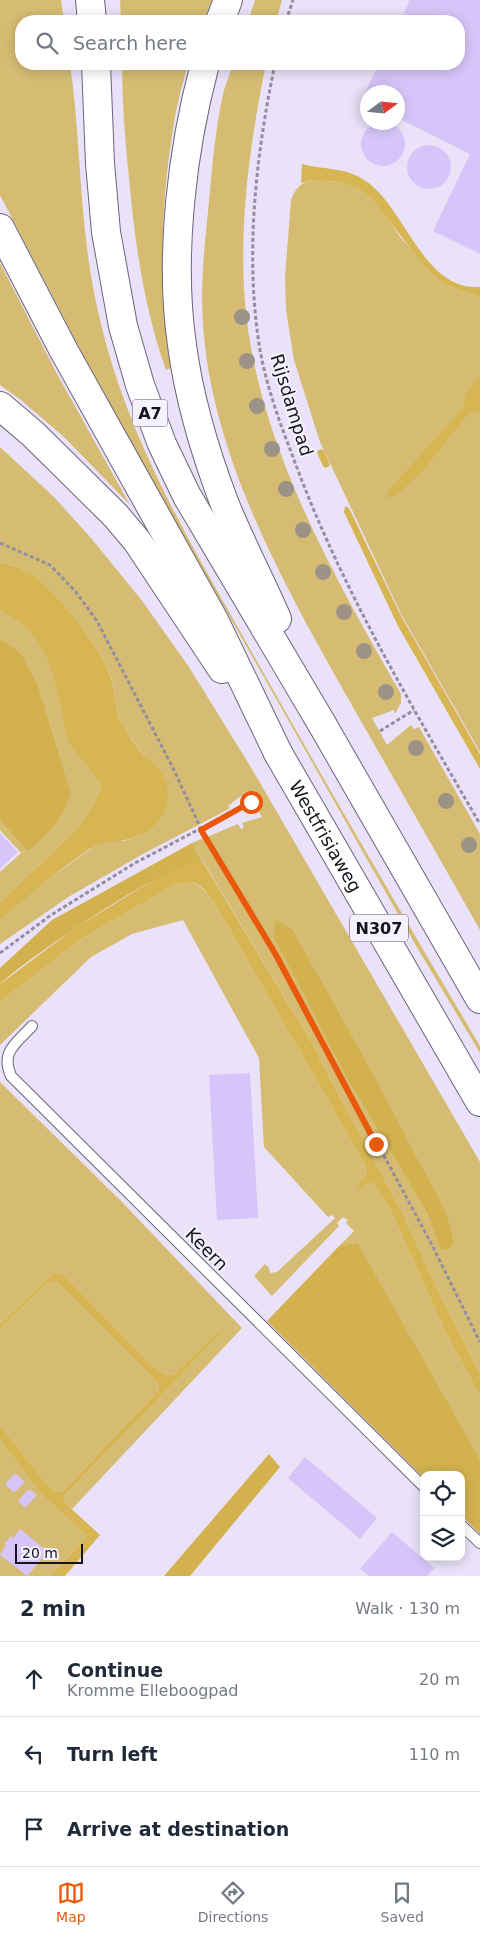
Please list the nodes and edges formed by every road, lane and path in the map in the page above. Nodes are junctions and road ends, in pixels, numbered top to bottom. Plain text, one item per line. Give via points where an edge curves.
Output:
1 (228, 0) edge
2 (293, 0) edge
3 (222, 15) edge
4 (288, 15) edge
5 (96, 70) edge
6 (204, 70) edge
7 (274, 70) edge
8 (0, 228) edge
9 (0, 406) edge
10 (0, 543) edge
11 (414, 710) junction
12 (322, 724) junction
13 (380, 731) dead end
14 (278, 753) junction
15 (251, 802) dead end
16 (480, 824) edge
17 (201, 830) junction
18 (0, 953) edge
19 (480, 999) edge
20 (32, 1026) dead end
21 (480, 1102) edge
22 (480, 1342) edge
23 (420, 1483) edge
24 (465, 1529) edge
25 (480, 1543) edge

1 - 3 highway
2 - 4 path
5 - 12 highway, A7 via 106,232 123,326 140,385 162,444 187,496
6 - 12 highway, A7 via 190,129 179,225 178,288 182,346 199,427 224,501
7 - 11 path, Rijsdampad via 263,133 254,237 259,344 283,432 305,490 358,606
8 - 14 highway, A7 via 64,351 214,620
9 - 14 highway via 94,492 136,541
10 - 17 path via 50,566 76,592 97,621 173,768
11 - 13 path
11 - 16 path, Rijsdampad
12 - 19 highway, N307
14 - 21 highway, Westfrisiaweg / N307
15 - 17 path
17 - 18 path via 135,863 51,915
17 - 22 path via 276,955
20 - 23 lane, Keern via 7,1053 6,1066 11,1076
24 - 25 lane

